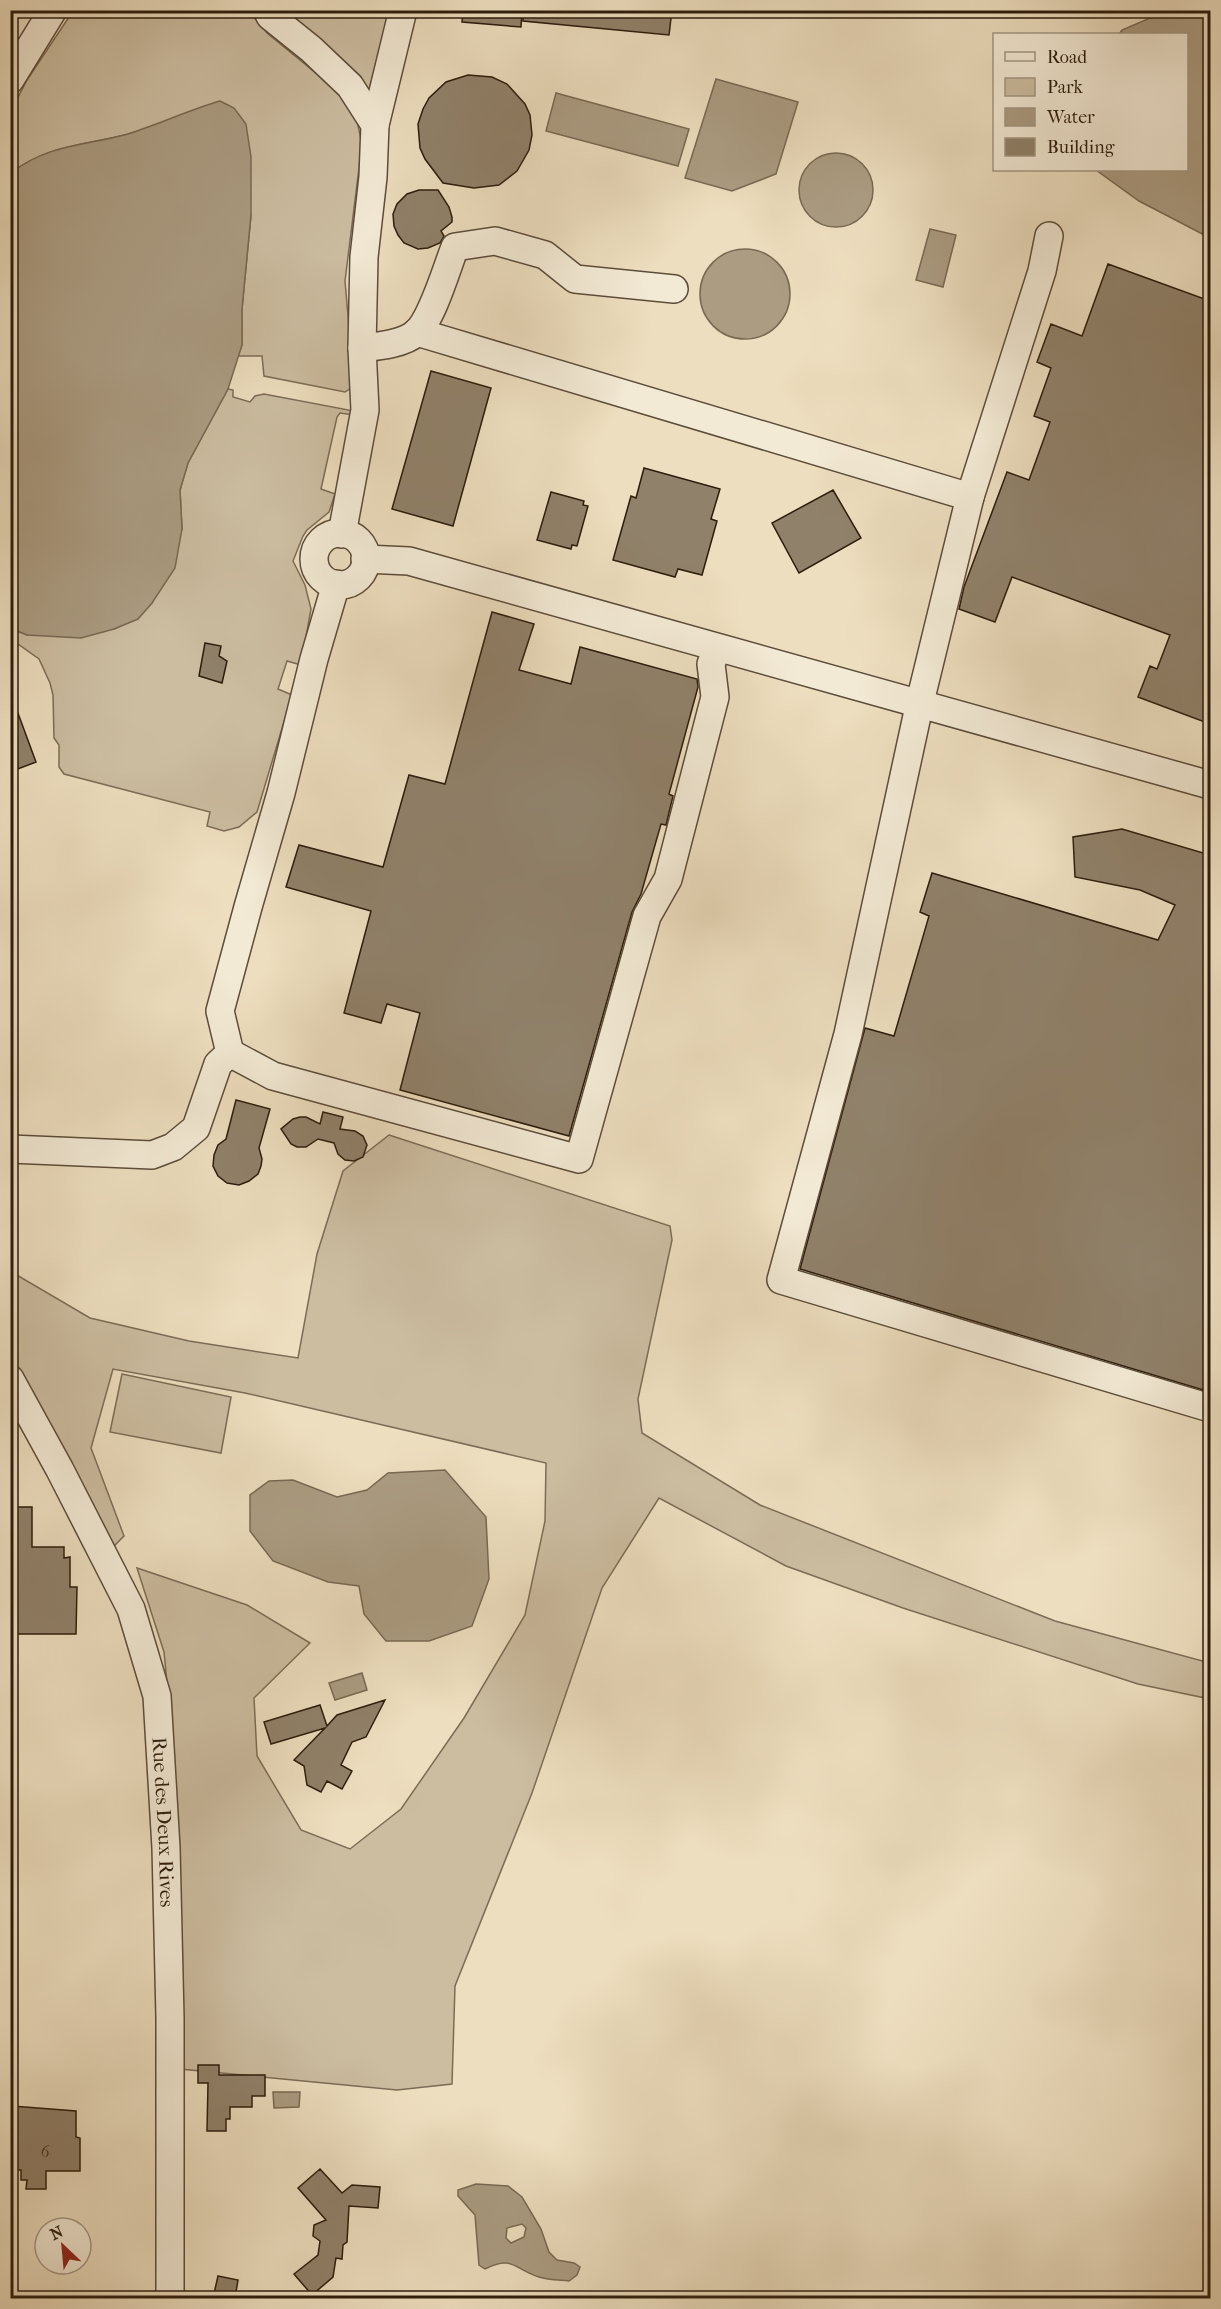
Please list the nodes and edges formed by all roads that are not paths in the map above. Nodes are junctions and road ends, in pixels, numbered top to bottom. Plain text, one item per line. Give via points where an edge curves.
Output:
1 (53, 10) edge
2 (267, 10) edge
3 (403, 10) edge
4 (10, 80) edge
5 (375, 125) junction
6 (1049, 236) dead end
7 (674, 289) dead end
8 (417, 332) junction
9 (362, 348) junction
10 (970, 497) junction
11 (342, 534) junction
12 (365, 559) junction
13 (336, 584) junction
14 (717, 648) junction
15 (920, 702) junction
16 (1210, 785) edge
17 (230, 1053) junction
18 (10, 1149) edge
19 (10, 1379) edge
20 (1210, 1408) edge
21 (170, 2298) edge

1 - 4 street
2 - 5 street via 350,86
3 - 5 street
5 - 9 street via 364,257
6 - 10 street via 1042,271
7 - 8 street via 575,279 545,255 495,241 455,247 432,308
8 - 9 street via 404,339
8 - 10 street
9 - 11 street via 365,410
10 - 15 street
11 - 12 street via 358,541
11 - 13 street via 326,537 317,546 314,557 321,578
12 - 13 street via 362,573 354,581
12 - 14 street via 409,561
13 - 17 street via 220,1011
14 - 15 street
14 - 17 street via 711,663 715,697 668,879 646,916 579,1159 273,1076
15 - 16 street
15 - 20 street via 848,1034 781,1280
17 - 18 street via 218,1064 196,1128 173,1147 152,1155
19 - 21 street, Rue des Deux Rives via 131,1609 158,1696 170,2018

